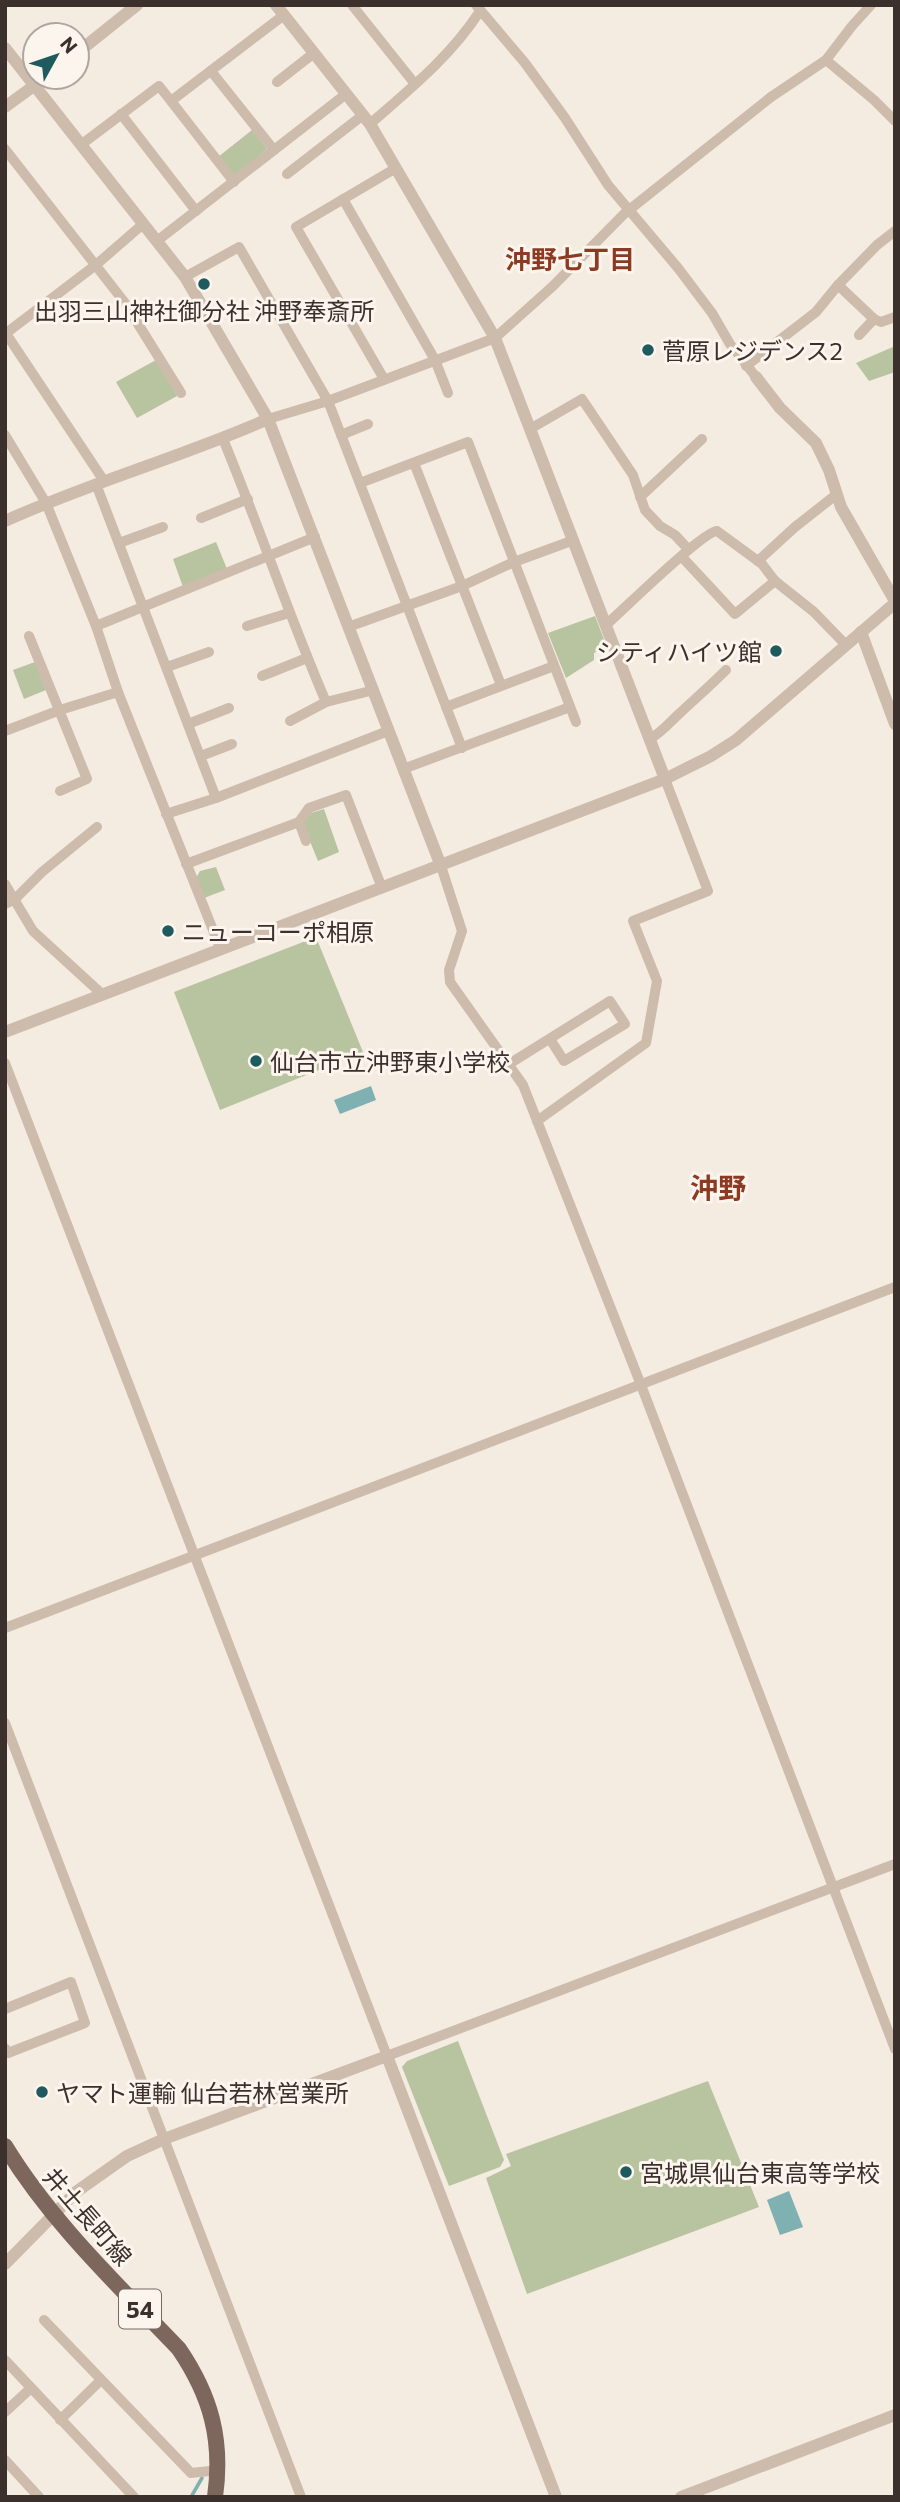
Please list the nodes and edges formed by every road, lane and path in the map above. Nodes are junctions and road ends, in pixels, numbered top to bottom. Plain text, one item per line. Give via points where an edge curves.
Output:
1 (137, 5) edge
2 (352, 5) edge
3 (871, 5) edge
4 (478, 8) edge
5 (280, 10) edge
6 (91, 41) edge
7 (5, 48) edge
8 (314, 53) junction
9 (826, 60) junction
10 (21, 68) edge
11 (211, 71) junction
12 (277, 82) dead end
13 (415, 84) junction
14 (28, 91) edge
15 (39, 91) edge
16 (346, 94) junction
17 (171, 101) junction
18 (5, 107) edge
19 (121, 114) junction
20 (367, 120) junction
21 (895, 121) edge
22 (82, 144) junction
23 (5, 149) edge
24 (274, 150) junction
25 (396, 167) junction
26 (287, 174) dead end
27 (234, 182) junction
28 (343, 199) junction
29 (196, 211) junction
30 (627, 211) junction
31 (143, 224) junction
32 (895, 231) edge
33 (157, 241) junction
34 (97, 264) junction
35 (185, 277) junction
36 (838, 285) junction
37 (895, 317) edge
38 (874, 319) junction
39 (6, 333) edge
40 (859, 335) dead end
41 (495, 338) junction
42 (435, 360) junction
43 (746, 366) junction
44 (756, 377) joint
45 (384, 379) junction
46 (181, 393) dead end
47 (448, 393) dead end
48 (328, 401) junction
49 (268, 419) junction
50 (368, 424) dead end
51 (530, 429) junction
52 (5, 435) edge
53 (341, 435) junction
54 (223, 439) junction
55 (702, 439) dead end
56 (414, 463) junction
57 (100, 482) junction
58 (360, 483) junction
59 (837, 494) junction
60 (640, 497) junction
61 (248, 499) junction
62 (46, 503) junction
63 (201, 517) dead end
64 (5, 521) edge
65 (163, 527) dead end
66 (315, 537) junction
67 (574, 540) junction
68 (119, 543) junction
69 (685, 553) junction
70 (270, 556) junction
71 (758, 561) junction
72 (514, 562) junction
73 (775, 581) junction
74 (462, 586) junction
75 (895, 602) edge
76 (406, 605) junction
77 (143, 607) junction
78 (289, 612) junction
79 (607, 624) junction
80 (96, 626) junction
81 (247, 626) dead end
82 (348, 627) junction
83 (861, 632) junction
84 (29, 636) dead end
85 (846, 645) junction
86 (209, 652) dead end
87 (307, 658) junction
88 (554, 666) junction
89 (167, 667) junction
90 (726, 670) dead end
91 (262, 676) dead end
92 (501, 685) junction
93 (374, 690) junction
94 (118, 692) junction
95 (326, 702) junction
96 (446, 707) junction
97 (570, 707) junction
98 (229, 708) dead end
99 (60, 710) junction
100 (290, 721) dead end
101 (576, 722) dead end
102 (188, 724) junction
103 (895, 724) edge
104 (5, 731) edge
105 (388, 731) junction
106 (650, 740) junction
107 (232, 744) dead end
108 (462, 748) junction
109 (201, 757) junction
110 (403, 769) junction
111 (665, 779) junction
112 (60, 790) dead end
113 (216, 798) junction
114 (166, 814) junction
115 (299, 822) junction
116 (97, 827) dead end
117 (306, 841) dead end
118 (186, 864) junction
119 (441, 866) junction
120 (5, 884) edge
121 (382, 888) junction
122 (9, 902) edge
123 (221, 950) junction
124 (103, 995) junction
125 (5, 1032) edge
126 (550, 1039) junction
127 (5, 1063) edge
128 (509, 1064) junction
129 (537, 1122) junction
130 (895, 1287) edge
131 (641, 1385) junction
132 (196, 1555) junction
133 (5, 1628) edge
134 (5, 1723) edge
135 (895, 1864) edge
136 (833, 1888) junction
137 (5, 2009) edge
138 (5, 2048) edge
139 (895, 2049) edge
140 (387, 2056) junction
141 (164, 2139) junction
142 (5, 2146) edge
143 (54, 2216) junction
144 (5, 2264) edge
145 (44, 2320) dead end
146 (5, 2360) edge
147 (101, 2380) junction
148 (31, 2388) junction
149 (5, 2412) edge
150 (895, 2415) edge
151 (61, 2420) junction
152 (5, 2460) edge
153 (219, 2470) junction
154 (39, 2497) edge
155 (134, 2497) edge
156 (215, 2497) edge
157 (301, 2497) edge
158 (556, 2497) edge
159 (681, 2497) edge

1 - 6 street
2 - 13 street
3 - 9 street
4 - 13 street via 467,31
4 - 30 street via 525,63
5 - 8 street
5 - 11 street
7 - 10 street
8 - 12 street
8 - 16 street
9 - 21 street
9 - 30 street via 771,97
11 - 17 street
11 - 24 street
13 - 20 street
14 - 18 street
15 - 22 street
16 - 20 street
16 - 24 street
17 - 19 street via 159,86
17 - 27 street
19 - 22 street
19 - 29 street
20 - 25 street
20 - 26 street
22 - 31 street
23 - 34 street
24 - 27 street
25 - 28 street
25 - 41 street
27 - 29 street
28 - 42 street
28 - 45 street via 296,227
29 - 33 street
30 - 41 street
30 - 43 street via 678,268
31 - 33 street
31 - 34 street
32 - 36 street
33 - 35 street
34 - 39 street
34 - 46 street
35 - 48 street via 239,247
35 - 49 street
36 - 38 street
36 - 43 street via 816,312
37 - 38 street via 881,322
38 - 40 street
39 - 57 street
41 - 42 street
41 - 51 street
42 - 45 street
42 - 47 street
43 - 44 street
44 - 59 street via 816,443
45 - 48 street
48 - 49 street
48 - 53 street
49 - 54 street
49 - 66 street
50 - 53 street
51 - 60 street via 582,399 633,475
51 - 67 street
52 - 62 street
53 - 58 street
54 - 57 street
54 - 61 street
55 - 60 street
56 - 58 street
56 - 72 street via 468,442
56 - 74 street
57 - 62 street
57 - 68 street
58 - 76 street
59 - 71 street
59 - 75 street
60 - 69 street via 648,515 675,535
61 - 63 street
61 - 70 street
62 - 64 street
62 - 80 street
65 - 68 street
66 - 70 street
66 - 82 street
67 - 72 street
67 - 79 street
68 - 77 street
69 - 71 street via 710,531 717,531
69 - 73 street via 736,614
69 - 79 street
70 - 77 street
70 - 78 street
71 - 73 street
72 - 74 street
72 - 88 street
73 - 85 street
74 - 76 street
74 - 92 street
75 - 83 street
76 - 82 street
76 - 96 street
77 - 80 street
77 - 89 street
78 - 81 street
78 - 87 street
79 - 106 street
80 - 94 street
82 - 93 street
83 - 85 street
83 - 103 street
84 - 99 street
85 - 111 street via 736,740
86 - 89 street
87 - 91 street
87 - 95 street
88 - 92 street
88 - 97 street
89 - 102 street
90 - 106 street
92 - 96 street
93 - 95 street
93 - 105 street
94 - 99 street
94 - 114 street
95 - 100 street
96 - 108 street
97 - 101 street
97 - 108 street
98 - 102 street
99 - 104 street
99 - 112 street via 87,779
102 - 109 street
105 - 110 street
105 - 113 street
106 - 111 street
107 - 109 street
108 - 110 street
109 - 113 street
110 - 119 street
111 - 119 street
111 - 129 street via 708,891 632,921 657,981 646,1043
113 - 114 street
114 - 118 street
115 - 117 street
115 - 118 street
115 - 121 street via 309,808 346,795
116 - 122 street
118 - 123 street
119 - 121 street
119 - 128 street via 462,932 449,970 450,982
120 - 122 street
121 - 123 street
122 - 124 street via 33,931
123 - 124 street
124 - 125 street
126 - 126 street via 610,1001 625,1024 564,1061
126 - 128 street
127 - 132 street
128 - 129 street
129 - 131 street
130 - 131 street
131 - 132 street
131 - 136 street
132 - 133 street
132 - 140 street
134 - 141 street
135 - 136 street
136 - 139 street
136 - 140 street
137 - 138 street via 71,1982 85,2023 8,2053
140 - 141 street
140 - 158 street
141 - 143 street via 106,2168
141 - 157 street
142 - 143 main road, 井土長町線 / 54
143 - 144 street
143 - 153 main road, 井土長町線 / 54 via 179,2349 202,2389 213,2422
145 - 147 street
146 - 148 street
147 - 151 street
147 - 153 street via 191,2473
148 - 149 street
148 - 151 street
150 - 159 street
151 - 155 street
152 - 154 street
153 - 156 main road, 井土長町線 / 54

